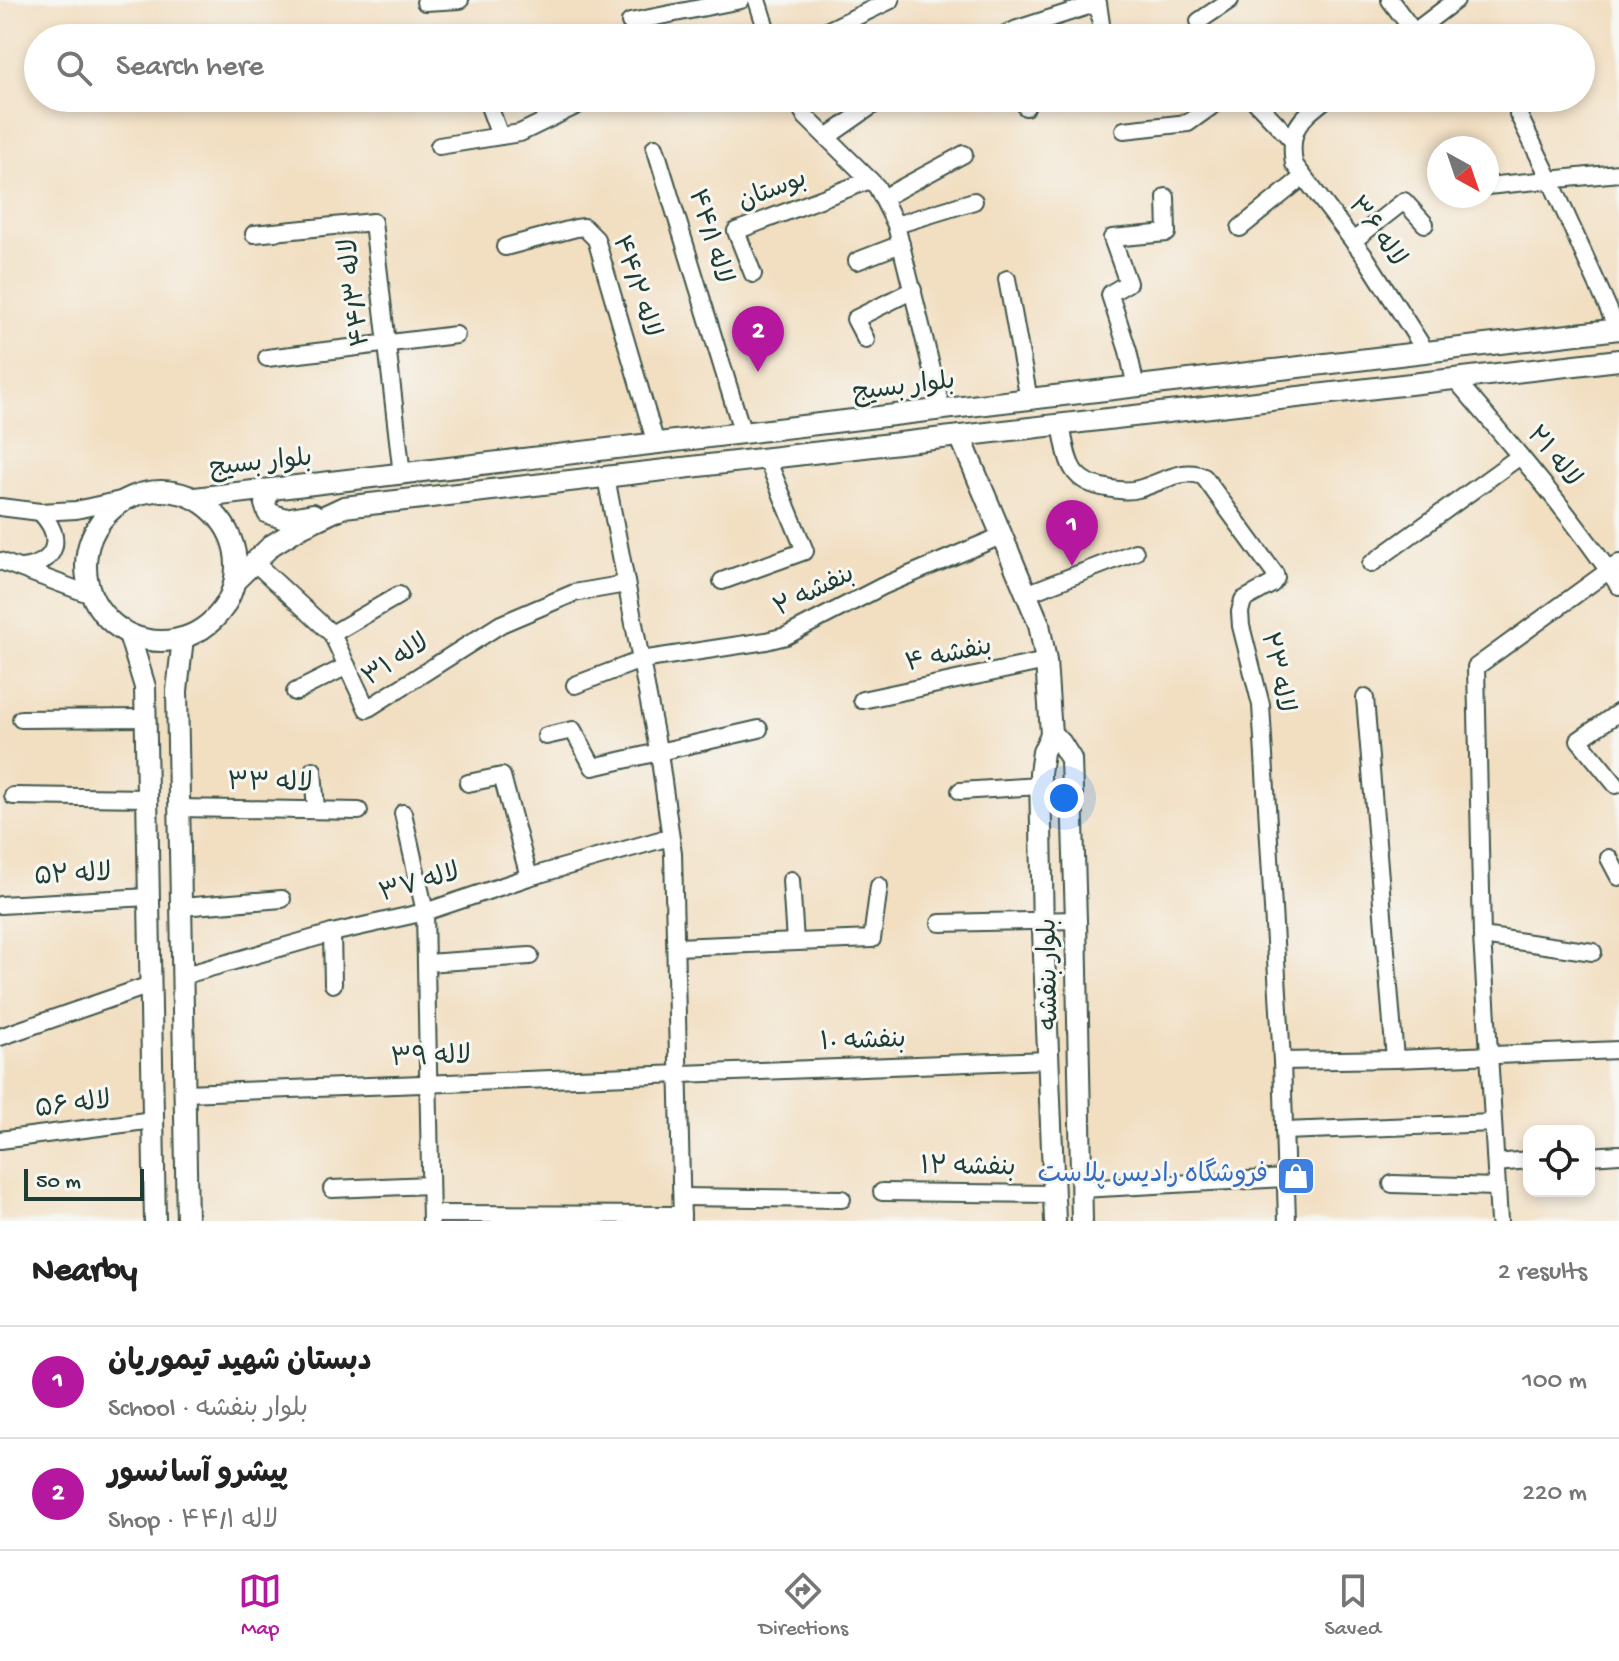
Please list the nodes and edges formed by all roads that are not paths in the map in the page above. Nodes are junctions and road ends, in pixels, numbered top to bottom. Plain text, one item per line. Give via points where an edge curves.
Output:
1 (460, 0) edge
2 (741, 0) edge
3 (757, 0) edge
4 (891, 0) edge
5 (1230, 0) edge
6 (1390, 0) edge
7 (1456, 0) edge
8 (425, 2) dead end
9 (1199, 21) dead end
10 (630, 22) dead end
11 (765, 24) edge
12 (841, 24) edge
13 (1041, 24) edge
14 (1101, 24) edge
15 (1404, 24) edge
16 (1424, 24) edge
17 (491, 112) edge
18 (563, 112) edge
19 (803, 112) edge
20 (863, 112) edge
21 (1203, 112) edge
22 (1265, 112) edge
23 (1310, 112) edge
24 (1518, 114) dead end
25 (1124, 130) dead end
26 (500, 136) junction
27 (827, 137) junction
28 (1293, 141) junction
29 (439, 146) dead end
30 (655, 147) dead end
31 (964, 154) dead end
32 (1619, 173) edge
33 (1303, 177) junction
34 (1550, 179) junction
35 (870, 180) junction
36 (1499, 185) edge
37 (1166, 197) dead end
38 (883, 198) junction
39 (974, 201) dead end
40 (1425, 224) dead end
41 (896, 225) junction
42 (1240, 228) dead end
43 (254, 234) dead end
44 (1353, 241) junction
45 (901, 244) junction
46 (505, 247) dead end
47 (857, 261) dead end
48 (753, 274) dead end
49 (1007, 279) dead end
50 (913, 290) junction
51 (1619, 330) edge
52 (456, 335) dead end
53 (866, 340) dead end
54 (387, 343) junction
55 (1426, 352) junction
56 (267, 358) dead end
57 (1619, 360) edge
58 (1455, 379) junction
59 (1136, 387) junction
60 (1029, 400) junction
61 (942, 410) junction
62 (1061, 425) junction
63 (743, 434) junction
64 (960, 436) junction
65 (656, 444) junction
66 (1520, 456) junction
67 (767, 459) junction
68 (402, 475) junction
69 (606, 477) junction
70 (269, 490) junction
71 (195, 498) junction
72 (125, 499) junction
73 (0, 507) edge
74 (344, 507) junction
75 (40, 512) junction
76 (1001, 536) junction
77 (1135, 552) dead end
78 (0, 561) edge
79 (254, 562) junction
80 (1371, 564) dead end
81 (1614, 566) edge
82 (20, 569) junction
83 (235, 581) junction
84 (722, 581) dead end
85 (626, 584) junction
86 (1619, 586) edge
87 (1026, 594) junction
88 (91, 595) junction
89 (399, 595) dead end
90 (129, 634) junction
91 (332, 634) junction
92 (183, 638) junction
93 (641, 660) junction
94 (1046, 661) junction
95 (347, 666) junction
96 (575, 685) dead end
97 (145, 687) junction
98 (177, 691) junction
99 (295, 692) dead end
100 (1365, 698) dead end
101 (862, 700) dead end
102 (1619, 712) edge
103 (145, 718) junction
104 (21, 719) dead end
105 (759, 729) dead end
106 (1051, 734) junction
107 (546, 736) dead end
108 (658, 752) junction
109 (313, 770) dead end
110 (468, 783) dead end
111 (1616, 785) dead end
112 (1040, 786) junction
113 (960, 791) dead end
114 (13, 796) dead end
115 (147, 798) junction
116 (179, 808) junction
117 (316, 810) junction
118 (359, 811) dead end
119 (403, 813) dead end
120 (670, 837) junction
121 (1609, 858) dead end
122 (529, 877) junction
123 (1619, 877) edge
124 (791, 880) dead end
125 (879, 886) dead end
126 (149, 897) junction
127 (282, 899) dead end
128 (0, 905) edge
129 (181, 907) junction
130 (425, 912) junction
131 (1076, 920) junction
132 (1043, 921) junction
133 (940, 923) dead end
134 (332, 933) junction
135 (1482, 936) junction
136 (795, 942) junction
137 (676, 947) junction
138 (1593, 952) dead end
139 (530, 956) dead end
140 (426, 963) junction
141 (182, 976) junction
142 (333, 984) dead end
143 (150, 985) junction
144 (0, 1037) edge
145 (1619, 1050) edge
146 (1489, 1056) junction
147 (1395, 1059) junction
148 (1049, 1060) junction
149 (1282, 1061) junction
150 (678, 1074) junction
151 (428, 1084) junction
152 (185, 1093) junction
153 (153, 1120) junction
154 (1493, 1123) junction
155 (1284, 1131) junction
156 (0, 1140) edge
157 (1619, 1154) edge
158 (1595, 1156) edge
159 (1523, 1161) edge
160 (1496, 1163) junction
161 (1286, 1178) junction
162 (1392, 1184) dead end
163 (430, 1185) junction
164 (1497, 1187) junction
165 (332, 1189) dead end
166 (1081, 1189) junction
167 (882, 1192) dead end
168 (1054, 1194) junction
169 (682, 1197) junction
170 (842, 1199) dead end
171 (431, 1218) edge
172 (682, 1218) edge
173 (155, 1221) edge
174 (187, 1221) edge
175 (1055, 1221) edge
176 (1082, 1221) edge
177 (1287, 1221) edge
178 (1499, 1221) edge

1 - 8 street
2 - 10 street
3 - 11 street
4 - 12 street
5 - 9 street
6 - 15 street
7 - 16 street
13 - 14 street via 1098,3
17 - 26 street
18 - 26 street via 520,133
19 - 27 street
20 - 27 street
21 - 25 street via 1188,123
22 - 28 street
23 - 28 street via 1301,119
24 - 34 street
26 - 29 street
27 - 35 street
28 - 33 street, لاله ۳۶ via 1294,164
30 - 63 street, لاله ۴۴/۱
31 - 38 street
32 - 34 street
33 - 42 street
33 - 44 street, لاله ۳۶
34 - 36 street
34 - 51 street
35 - 38 street
35 - 48 street, بوستان via 736,231
37 - 59 street via 1167,233 1112,238 1128,283 1110,295
38 - 41 street
39 - 41 street
40 - 44 street via 1404,201
41 - 45 street
43 - 54 street, لاله ۴۴/۳ via 373,222
44 - 55 street, لاله ۳۶
45 - 47 street
45 - 50 street
46 - 65 street, لاله ۴۴/۲ via 584,227 596,239
49 - 60 street
50 - 53 street via 855,319
50 - 61 street
51 - 55 main road, بلوار بسیج
52 - 54 street
54 - 56 street
54 - 68 street, لاله ۴۴/۳
55 - 59 main road, بلوار بسیج
57 - 58 main road, بلوار بسیج
58 - 62 main road, بلوار بسیج
58 - 66 street, لاله ۲۱
59 - 60 main road, بلوار بسیج
60 - 61 main road, بلوار بسیج
61 - 63 main road, بلوار بسیج
62 - 64 main road, بلوار بسیج
62 - 149 street, لاله ۲۳ via 1069,466 1091,485 1124,491 1187,473 1204,477 1275,574 1272,584 1243,600 1240,612 1261,705
63 - 65 main road, بلوار بسیج
64 - 67 main road, بلوار بسیج
64 - 76 main road, بلوار بنفشه
65 - 68 main road, بلوار بسیج
66 - 80 street
66 - 81 street, لاله ۲۱
67 - 69 main road, بلوار بسیج
67 - 84 street via 805,551
68 - 70 main road, بلوار بسیج
69 - 74 main road, بلوار بسیج
69 - 85 street
70 - 71 main road, بلوار بسیج
70 - 74 main road via 268,513 285,519
71 - 72 main road via 148,491
71 - 83 main road via 229,533
72 - 75 street
72 - 88 main road via 107,513 90,541 85,574
73 - 75 street
74 - 79 main road, بلوار بسیج via 301,527
75 - 82 street via 51,524 55,540 49,556 37,566
76 - 87 main road, بلوار بنفشه
76 - 93 street, بنفشه ۲ via 883,586 786,636
77 - 87 street
78 - 82 street
79 - 83 main road, بلوار بسیج
79 - 91 street, لاله ۳۱
81 - 86 street, لاله ۲۱
81 - 135 street via 1476,667
82 - 88 street
83 - 92 main road via 217,616
85 - 93 street
85 - 95 street, لاله ۳۱ via 574,593 501,624 367,709
87 - 94 main road, بلوار بنفشه
88 - 90 main road via 113,625
89 - 91 street
90 - 92 main road via 146,640
90 - 97 main road
91 - 95 street, لاله ۳۱
92 - 98 main road
93 - 96 street, بنفشه ۲
93 - 108 street
94 - 101 street, بنفشه ۴
94 - 106 main road, بلوار بنفشه
95 - 99 street
97 - 98 main road via 159,681
97 - 103 main road
98 - 116 main road
100 - 147 street
102 - 111 street via 1579,740
103 - 104 street
103 - 115 main road
105 - 108 street
106 - 112 main road, بلوار بنفشه via 1043,752
106 - 131 main road, بلوار بنفشه via 1071,759
107 - 108 street via 573,730 593,767
108 - 120 street
109 - 117 street
110 - 122 street via 502,776
112 - 113 street
112 - 132 main road, بلوار بنفشه
114 - 115 street
115 - 126 main road
116 - 117 street, لاله ۳۳
116 - 129 main road
117 - 118 street, لاله ۳۳
119 - 130 street
120 - 122 street, لاله ۳۷
120 - 137 street
121 - 123 street
122 - 130 street, لاله ۳۷
124 - 136 street
125 - 136 street via 872,939
126 - 128 street, لاله ۵۲
126 - 143 main road
127 - 129 street
129 - 141 main road
130 - 134 street, لاله ۳۷
130 - 140 street
131 - 132 street
131 - 166 main road, بلوار بنفشه
132 - 133 street
132 - 148 main road, بلوار بنفشه
134 - 141 street, لاله ۳۷
134 - 142 street
135 - 138 street
135 - 146 street
136 - 137 street
137 - 150 street
139 - 140 street
140 - 151 street
141 - 152 main road
143 - 144 street
143 - 153 main road
145 - 146 street
146 - 147 street
146 - 154 street
147 - 149 street
148 - 150 street, بنفشه ۱۰
148 - 168 main road, بلوار بنفشه
149 - 155 street
150 - 151 street, لاله ۳۹
150 - 169 street
151 - 152 street, لاله ۳۹
151 - 163 street
152 - 174 main road
153 - 156 street, لاله ۵۶
153 - 173 main road
154 - 155 street
154 - 160 street
155 - 161 street
157 - 158 street
159 - 160 street
160 - 164 street
161 - 166 street
161 - 177 street
162 - 164 street
163 - 165 street
163 - 171 street
164 - 178 street
166 - 176 main road, بلوار بنفشه
167 - 168 street, بنفشه ۱۲
168 - 175 main road, بلوار بنفشه
169 - 170 street
169 - 172 street
171 - 172 street

